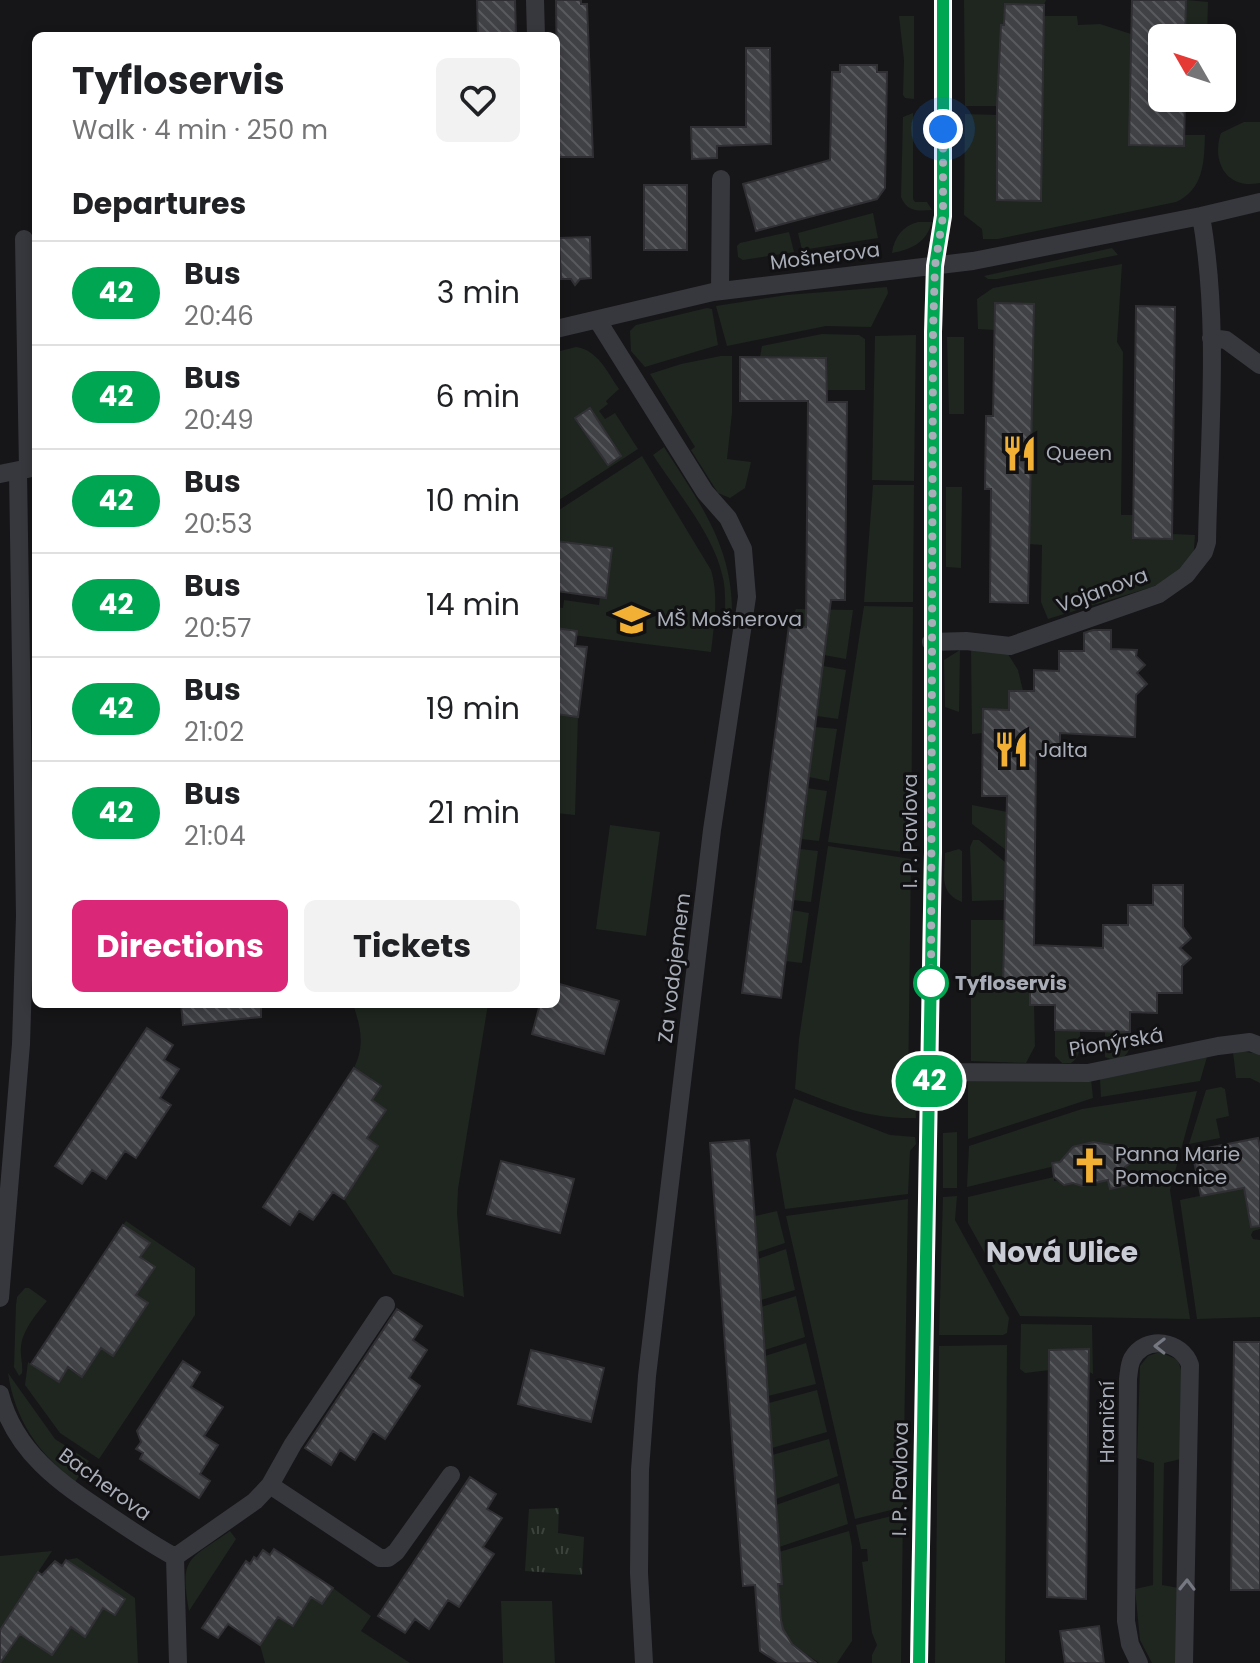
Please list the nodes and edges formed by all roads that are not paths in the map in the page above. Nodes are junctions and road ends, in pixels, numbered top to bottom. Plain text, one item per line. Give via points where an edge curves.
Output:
1 (535, 0) edge
2 (943, 0) edge
3 (536, 32) edge
4 (721, 179) dead end
5 (1260, 202) edge
6 (1201, 216) junction
7 (24, 239) dead end
8 (935, 266) junction
9 (720, 291) junction
10 (598, 321) junction
11 (560, 328) edge
12 (1211, 338) junction
13 (1260, 365) edge
14 (21, 470) edge
15 (931, 642) junction
16 (1260, 1046) edge
17 (930, 1072) junction
18 (0, 1298) edge
19 (386, 1305) dead end
20 (0, 1394) edge
21 (451, 1475) dead end
22 (270, 1485) junction
23 (175, 1557) junction
24 (178, 1663) edge
25 (644, 1663) edge
26 (919, 1663) edge
27 (1139, 1663) edge
28 (1184, 1663) edge

1 - 3 street
2 - 8 street, I. P. Pavlova via 943,216
4 - 9 street
5 - 6 street
6 - 8 street
6 - 12 street, Vojanova
7 - 14 street
8 - 9 street, Mošnerova
8 - 15 street, I. P. Pavlova
9 - 10 street, Mošnerova
10 - 11 street, Mošnerova
10 - 25 street, Za vodojemem via 705,492 728,518 743,549 747,597 712,830 647,1376 639,1573
12 - 13 street via 1226,340
12 - 15 street, Vojanova via 1207,542 1186,575 1159,594 1010,646
14 - 18 street via 25,916 21,1044
15 - 17 street, I. P. Pavlova
16 - 17 street, Pionýrská via 1225,1045 1088,1073
17 - 26 street, I. P. Pavlova
19 - 22 street
20 - 23 street, Bacherova via 18,1437 45,1470
21 - 22 street via 388,1558 380,1558
22 - 23 street
23 - 24 street
28 -> 27 street, Hraniční via 1190,1365 1183,1351 1159,1343 1139,1350 1128,1379 1126,1621

